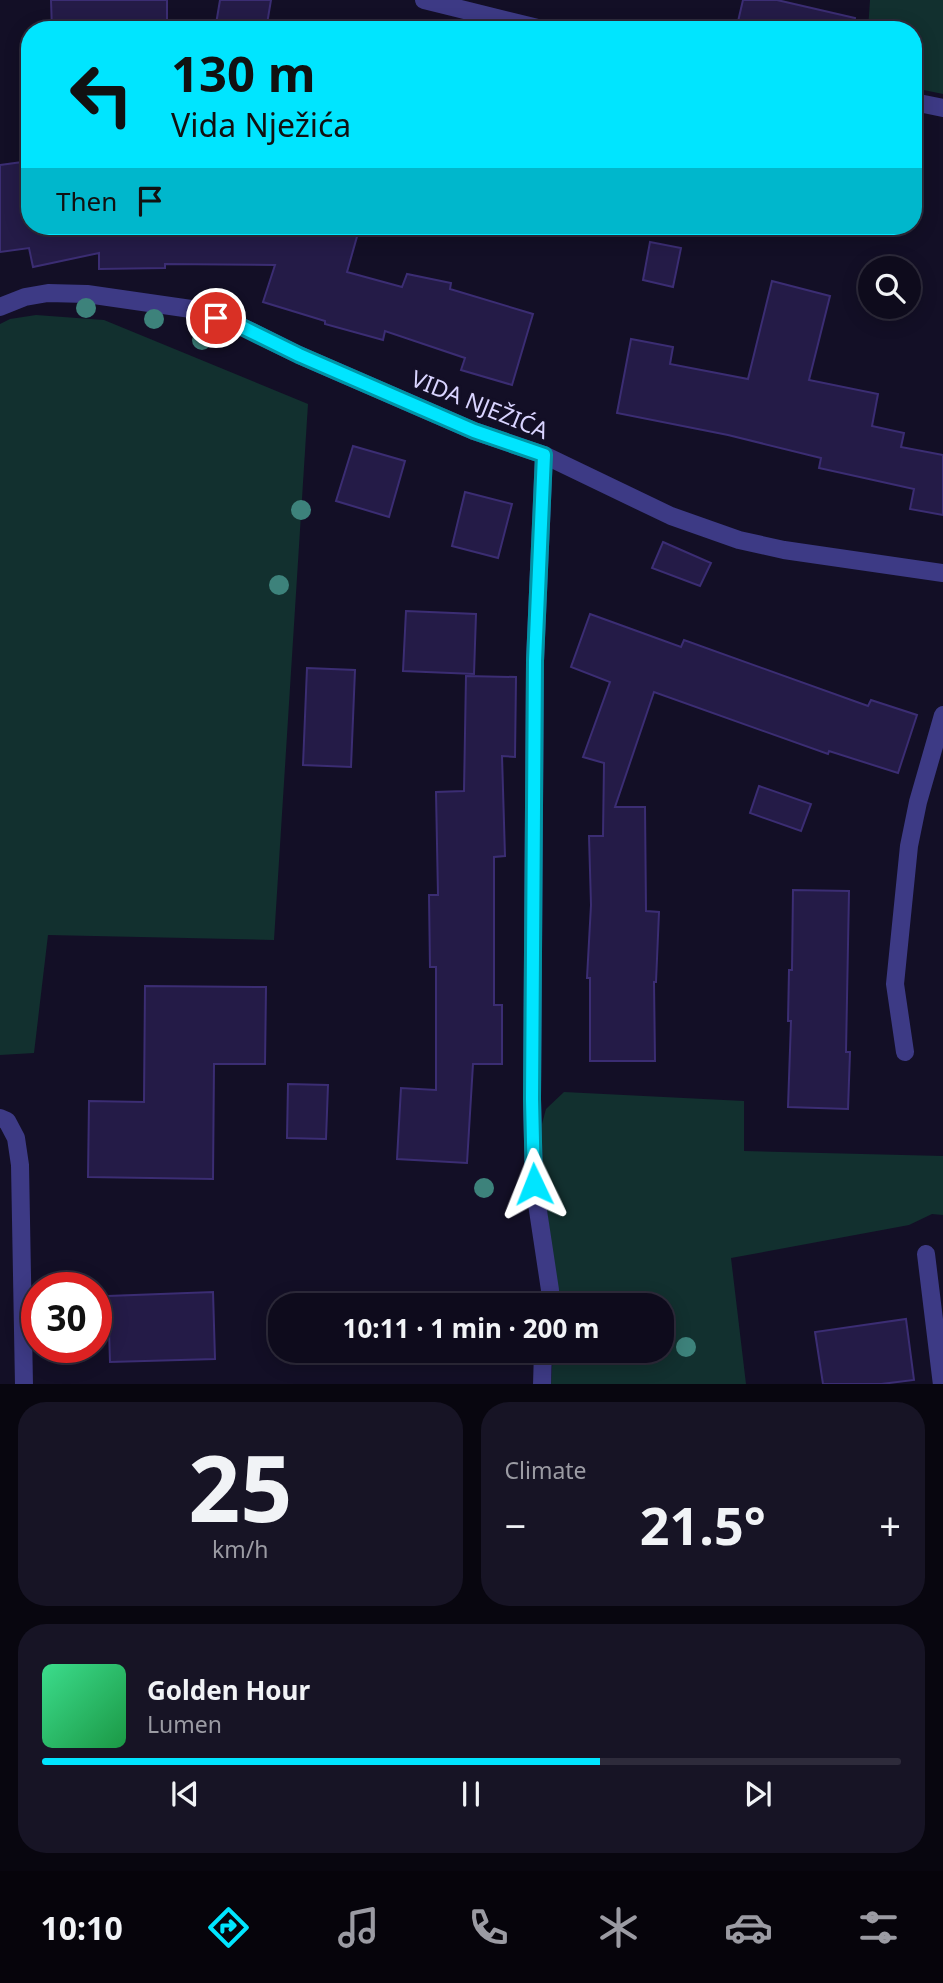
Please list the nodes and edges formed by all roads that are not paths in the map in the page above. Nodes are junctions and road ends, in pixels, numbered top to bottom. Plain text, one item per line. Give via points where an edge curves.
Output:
1 (424, 0) edge
2 (509, 21) edge
3 (922, 104) edge
4 (943, 108) edge
5 (0, 307) edge
6 (544, 455) junction
7 (943, 573) edge
8 (943, 715) edge
9 (905, 1052) dead end
10 (0, 1118) edge
11 (926, 1254) dead end
12 (550, 1293) edge
13 (542, 1363) edge
14 (23, 1384) edge
15 (541, 1384) edge
16 (942, 1384) edge

1 - 2 street
3 - 4 street
5 - 6 street, VIDA NJEŽIĆA via 48,293 191,309 242,327 474,431
6 - 7 street, VIDA NJEŽIĆA via 671,516 739,540
6 - 12 street via 535,661 532,1099 534,1184
8 - 9 street via 907,859 895,984
10 - 14 street via 7,1121 16,1138 20,1165
11 - 16 street
13 - 15 street

